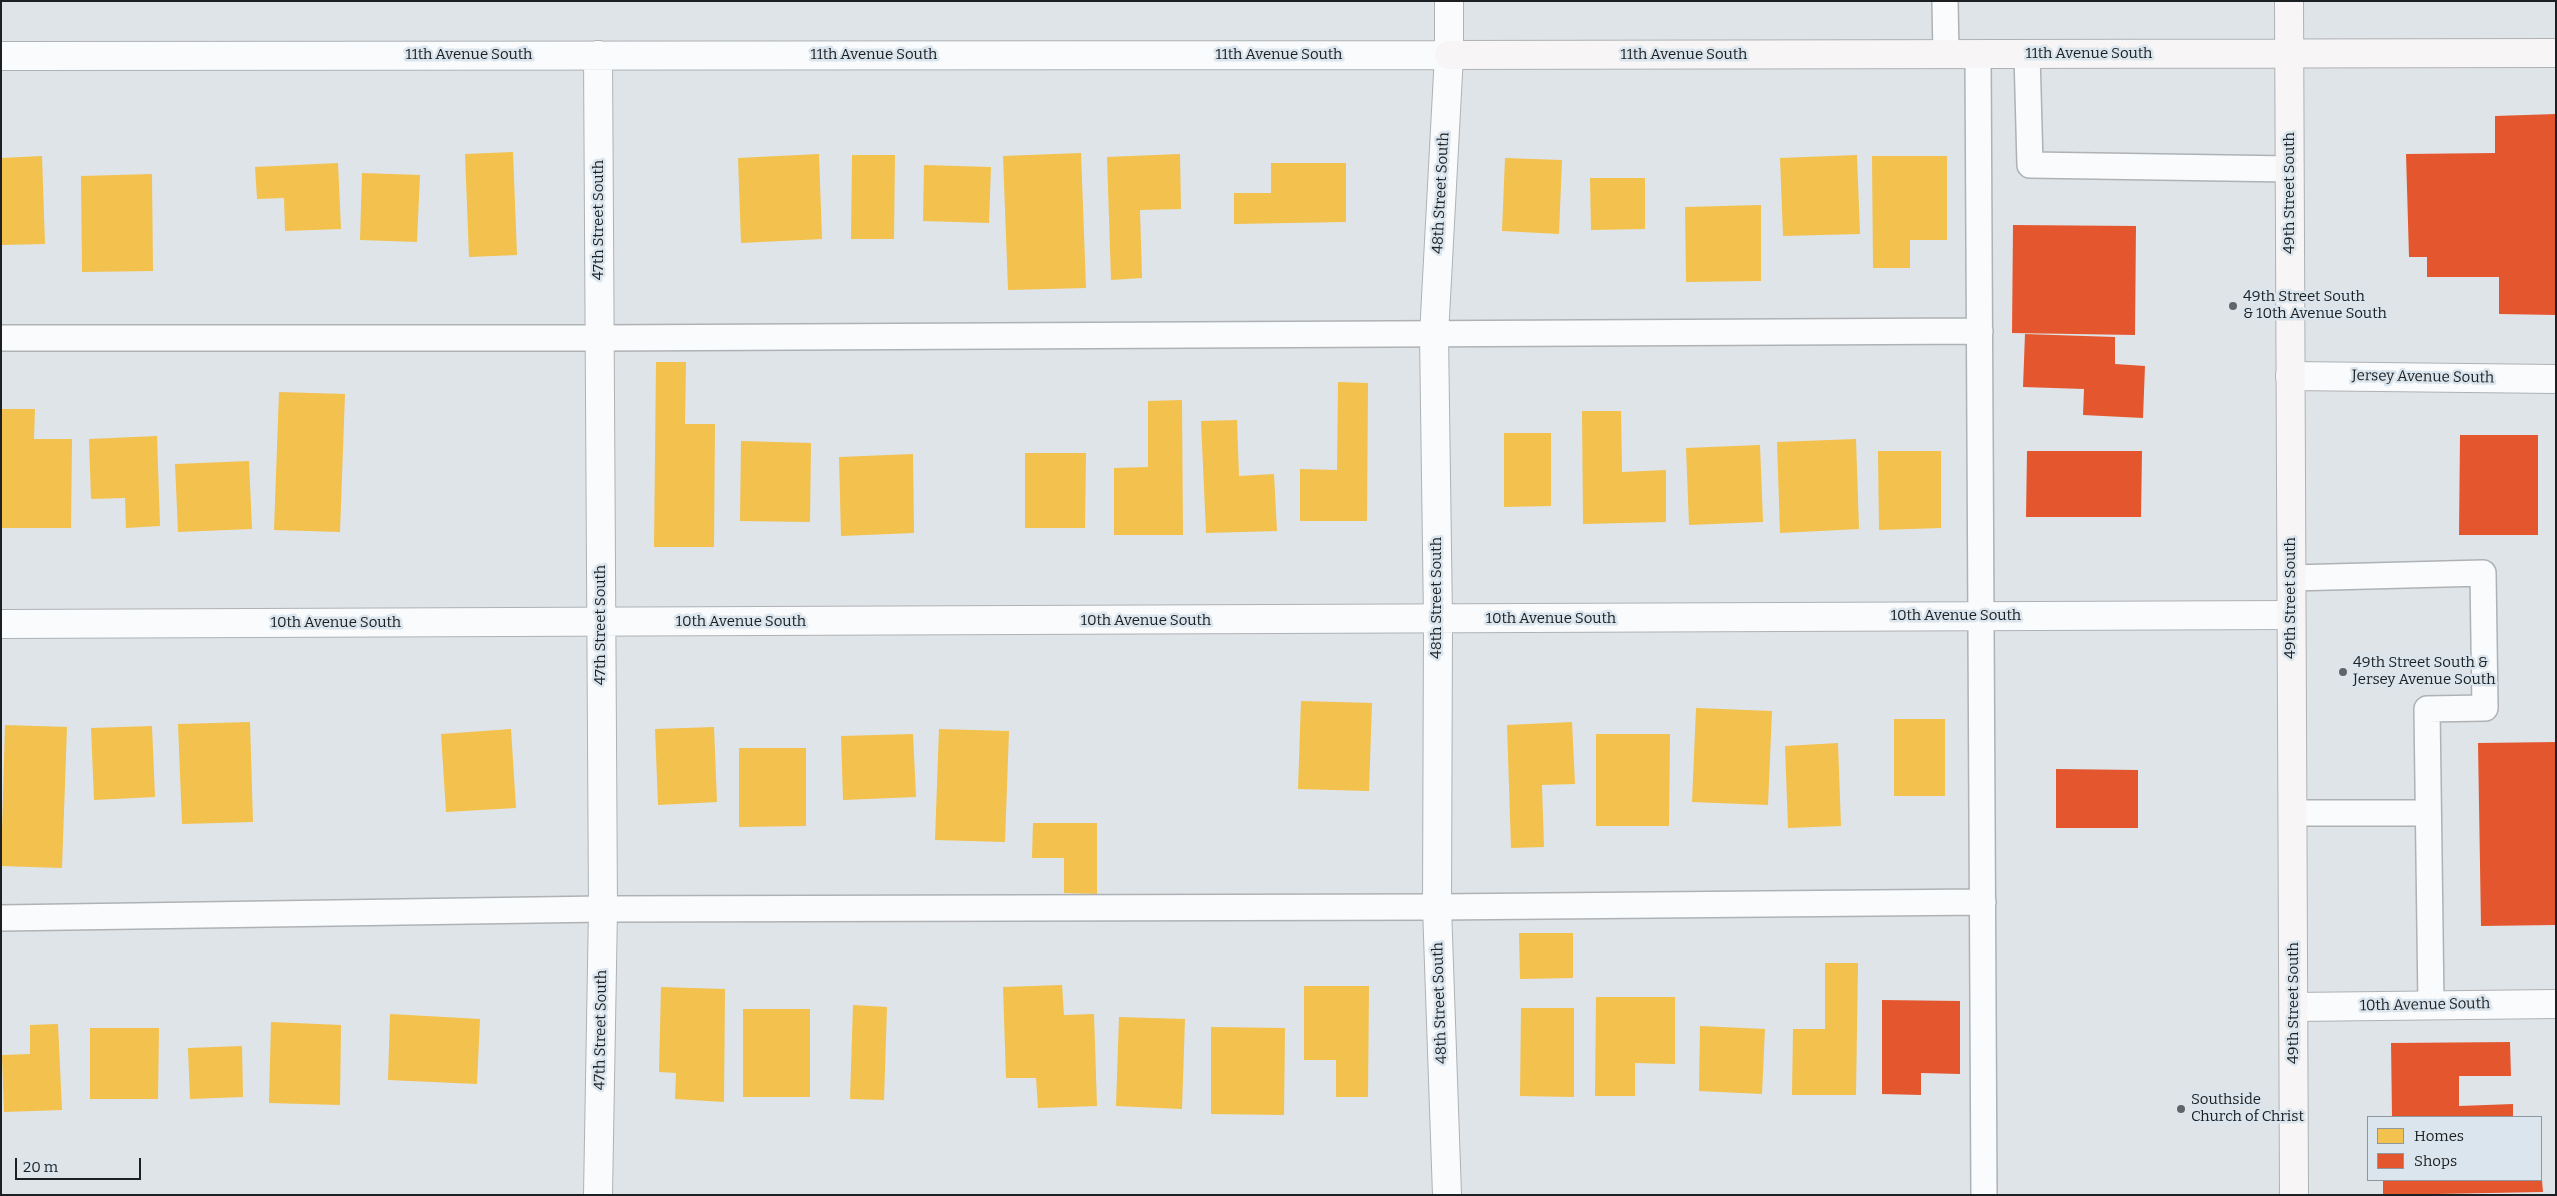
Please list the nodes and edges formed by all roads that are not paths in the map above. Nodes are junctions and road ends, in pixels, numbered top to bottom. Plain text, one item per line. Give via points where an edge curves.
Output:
1 (1449, 1) edge
2 (1945, 1) edge
3 (2289, 1) edge
4 (2556, 53) edge
5 (1946, 54) junction
6 (1978, 54) junction
7 (2027, 54) junction
8 (2289, 54) junction
9 (598, 55) junction
10 (1449, 55) junction
11 (1, 56) edge
12 (2290, 169) junction
13 (1980, 331) junction
14 (1434, 335) junction
15 (1, 338) edge
16 (600, 338) junction
17 (2290, 376) junction
18 (2556, 378) edge
19 (2291, 578) junction
20 (2291, 615) junction
21 (1981, 616) junction
22 (1438, 620) junction
23 (601, 622) junction
24 (1, 624) edge
25 (2293, 813) junction
26 (2428, 813) junction
27 (1983, 902) junction
28 (1437, 907) junction
29 (603, 909) junction
30 (1, 918) edge
31 (2556, 1004) edge
32 (2431, 1005) junction
33 (2294, 1007) junction
34 (598, 1195) edge
35 (1448, 1195) edge
36 (1984, 1195) edge
37 (2294, 1195) edge

1 - 10 street, 48th Street South
2 - 5 lane
3 - 8 main road, 49th Street South
4 - 8 main road, 11th Avenue South
5 - 6 main road, 11th Avenue South
5 - 10 main road, 11th Avenue South
6 - 7 main road, 11th Avenue South
6 - 13 lane
7 - 8 main road, 11th Avenue South
7 - 12 lane via 2030,165
8 - 12 main road, 49th Street South
9 - 10 street, 11th Avenue South
9 - 11 street, 11th Avenue South
9 - 16 street, 47th Street South
10 - 14 street, 48th Street South
12 - 17 main road, 49th Street South
13 - 14 lane
13 - 21 lane
14 - 16 lane
14 - 22 street, 48th Street South
15 - 16 lane
16 - 23 street, 47th Street South
17 - 18 street, Jersey Avenue South
17 - 19 main road, 49th Street South
19 - 20 main road, 49th Street South
19 - 26 lane via 2483,574 2485,708 2427,709
20 - 21 street, 10th Avenue South
20 - 25 main road, 49th Street South
21 - 22 street, 10th Avenue South
21 - 27 lane
22 - 23 street, 10th Avenue South
22 - 28 street, 48th Street South
23 - 24 street, 10th Avenue South
23 - 29 street, 47th Street South
25 - 26 lane
25 - 33 main road, 49th Street South
26 - 32 lane
27 - 28 lane
27 - 36 lane
28 - 29 lane
28 - 35 street, 48th Street South
29 - 30 lane
29 - 34 street, 47th Street South
31 - 32 street, 10th Avenue South
32 - 33 street, 10th Avenue South
33 - 37 main road, 49th Street South

